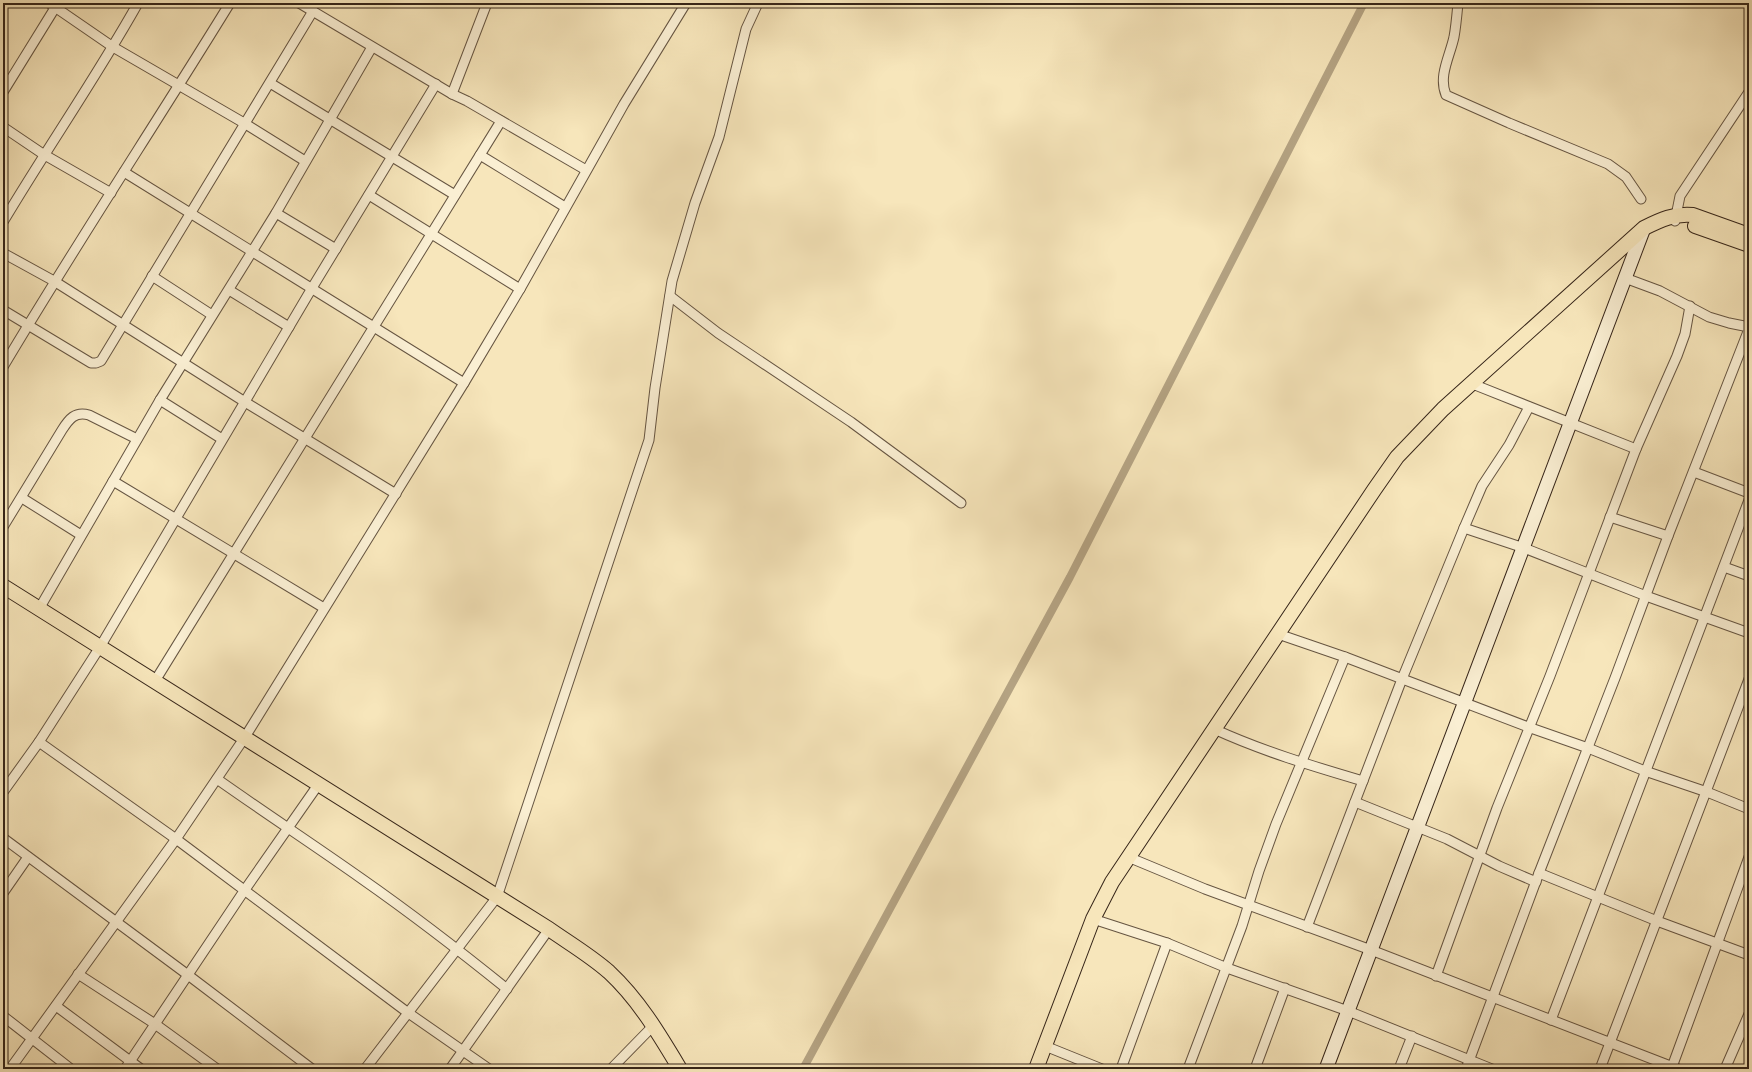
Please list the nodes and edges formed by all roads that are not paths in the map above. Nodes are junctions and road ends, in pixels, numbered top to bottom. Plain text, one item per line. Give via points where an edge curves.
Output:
1 (138, 3) edge
2 (230, 3) edge
3 (299, 3) edge
4 (487, 3) edge
5 (686, 3) edge
6 (758, 3) edge
7 (1458, 3) edge
8 (54, 4) edge
9 (313, 11) junction
10 (113, 47) junction
11 (372, 47) junction
12 (270, 83) junction
13 (436, 84) junction
14 (178, 85) junction
15 (3, 92) edge
16 (1749, 92) edge
17 (452, 94) junction
18 (330, 120) junction
19 (501, 121) junction
20 (244, 123) junction
21 (3, 127) edge
22 (43, 154) junction
23 (480, 155) junction
24 (392, 157) junction
25 (305, 161) junction
26 (586, 170) junction
27 (124, 172) junction
28 (111, 193) junction
29 (369, 195) junction
30 (455, 195) junction
31 (1641, 199) dead end
32 (565, 207) junction
33 (276, 213) junction
34 (190, 214) junction
35 (1672, 218) junction
36 (3, 222) edge
37 (1644, 228) junction
38 (432, 234) junction
39 (1749, 235) edge
40 (1749, 245) edge
41 (336, 249) junction
42 (3, 253) edge
43 (252, 253) junction
44 (152, 276) junction
45 (1625, 278) junction
46 (54, 281) junction
47 (312, 288) junction
48 (520, 289) junction
49 (228, 290) junction
50 (670, 296) junction
51 (1690, 306) junction
52 (3, 310) edge
53 (212, 315) junction
54 (28, 325) junction
55 (122, 325) junction
56 (374, 326) junction
57 (289, 327) junction
58 (1749, 328) edge
59 (182, 363) junction
60 (3, 367) edge
61 (464, 383) junction
62 (1470, 383) junction
63 (160, 400) junction
64 (244, 402) junction
65 (1529, 407) junction
66 (1570, 423) junction
67 (137, 439) junction
68 (222, 439) junction
69 (305, 440) junction
70 (1636, 449) junction
71 (1694, 472) junction
72 (112, 482) junction
73 (1749, 493) edge
74 (396, 494) junction
75 (22, 498) junction
76 (1749, 500) edge
77 (961, 503) dead end
78 (1610, 517) junction
79 (176, 518) junction
80 (3, 527) edge
81 (1464, 528) junction
82 (81, 535) junction
83 (1668, 536) junction
84 (1524, 548) junction
85 (233, 553) junction
86 (1724, 567) junction
87 (1588, 573) junction
88 (1749, 576) edge
89 (3, 586) edge
90 (1646, 596) junction
91 (324, 608) junction
92 (39, 609) junction
93 (1706, 617) junction
94 (1749, 633) edge
95 (1278, 634) junction
96 (100, 648) junction
97 (1345, 657) junction
98 (1402, 679) junction
99 (1749, 679) edge
100 (155, 681) junction
101 (1466, 702) junction
102 (1528, 727) junction
103 (1214, 729) junction
104 (245, 737) junction
105 (38, 742) junction
106 (1588, 748) junction
107 (1302, 763) junction
108 (1645, 771) junction
109 (217, 779) junction
110 (1363, 781) junction
111 (318, 785) junction
112 (3, 792) edge
113 (1707, 792) junction
114 (1355, 802) junction
115 (1749, 809) edge
116 (1418, 828) junction
117 (289, 830) junction
118 (3, 838) edge
119 (176, 839) junction
120 (1481, 856) junction
121 (28, 857) junction
122 (1749, 857) edge
123 (1128, 858) junction
124 (1537, 877) junction
125 (244, 891) junction
126 (3, 893) edge
127 (497, 896) junction
128 (1598, 896) junction
129 (1248, 905) junction
130 (1093, 919) junction
131 (1657, 920) junction
132 (116, 921) junction
133 (1307, 927) junction
134 (549, 929) junction
135 (1718, 942) junction
136 (1167, 943) junction
137 (456, 948) junction
138 (1371, 950) junction
139 (1749, 955) edge
140 (1227, 968) junction
141 (78, 974) junction
142 (188, 975) junction
143 (1436, 976) junction
144 (1285, 988) junction
145 (507, 989) junction
146 (1493, 998) junction
147 (56, 1006) junction
148 (1348, 1011) junction
149 (407, 1012) junction
150 (1749, 1014) edge
151 (3, 1016) edge
152 (1551, 1020) junction
153 (156, 1024) junction
154 (654, 1024) junction
155 (1412, 1036) junction
156 (31, 1039) junction
157 (1610, 1044) junction
158 (1045, 1046) junction
159 (463, 1050) junction
160 (1470, 1060) junction
161 (127, 1065) edge
162 (1675, 1068) edge
163 (10, 1069) edge
164 (71, 1069) edge
165 (141, 1069) edge
166 (217, 1069) edge
167 (312, 1069) edge
168 (365, 1069) edge
169 (450, 1069) edge
170 (489, 1069) edge
171 (611, 1069) edge
172 (680, 1069) edge
173 (1036, 1069) edge
174 (1102, 1069) edge
175 (1121, 1069) edge
176 (1188, 1069) edge
177 (1255, 1069) edge
178 (1326, 1069) edge
179 (1399, 1069) edge
180 (1466, 1069) edge
181 (1492, 1069) edge
182 (1600, 1069) edge
183 (1725, 1069) edge

1 - 10 street
2 - 14 street
3 - 9 street
4 - 17 street
5 - 26 street
6 - 50 street via 746,29 720,137 686,231
7 - 31 street via 1454,38 1444,76 1443,88 1446,95 1608,164 1626,177
8 - 10 street
8 - 15 street
9 - 11 street
9 - 12 street
10 - 14 street
10 - 22 street
11 - 13 street
11 - 18 street
12 - 18 street
12 - 20 street
13 - 17 street
13 - 24 street
14 - 20 street
14 - 27 street
16 - 35 street via 1680,196
17 - 19 street
18 - 24 street
18 - 25 street
19 - 23 street
19 - 26 street
20 - 25 street
20 - 34 street
21 - 22 street
22 - 28 street
22 - 36 street
23 - 30 street
23 - 32 street
24 - 29 street
24 - 30 street
25 - 33 street
26 - 32 street
27 - 28 street
27 - 34 street
28 - 46 street
29 - 38 street
29 - 41 street
30 - 38 street
32 - 48 street
33 - 41 street
33 - 43 street
34 - 43 street
34 - 44 street
35 - 37 main road
35 - 39 main road via 1693,215
35 - 40 main road
37 - 45 street
37 - 62 main road
38 - 48 street
38 - 56 street
41 - 47 street
42 - 46 street
43 - 47 street
43 - 49 street
44 - 53 street
44 - 55 street
45 - 51 street
45 - 66 street
46 - 54 street
46 - 55 street
47 - 56 street
47 - 57 street
48 - 61 street
49 - 53 street
49 - 57 street
50 - 77 street via 718,333 851,422
50 - 127 street via 649,440
51 - 58 street via 1709,317
51 - 70 street via 1685,334 1677,356
52 - 54 street
53 - 59 street
54 - 55 street via 91,363 96,363 107,353
54 - 60 street
55 - 59 street
56 - 61 street
56 - 69 street
57 - 64 street
58 - 71 street
59 - 63 street
59 - 64 street
61 - 74 street
62 - 65 street
62 - 95 main road via 1397,457
63 - 67 street
63 - 68 street
64 - 68 street
64 - 69 street
65 - 66 street
65 - 81 street via 1509,445 1482,486
66 - 70 street
66 - 84 street
67 - 72 street
67 - 75 street via 89,415 76,414 69,419
68 - 79 street
69 - 74 street
69 - 85 street
70 - 78 street
71 - 73 street
71 - 83 street
72 - 79 street
72 - 82 street
74 - 91 street
75 - 80 street
75 - 82 street
76 - 86 street
78 - 83 street
78 - 87 street
79 - 85 street
79 - 96 street
81 - 84 street
81 - 98 street
82 - 92 street
83 - 90 street
84 - 87 street
84 - 101 street
85 - 91 street
85 - 100 street
86 - 88 street
86 - 93 street
87 - 90 street
87 - 102 street
89 - 92 main road
90 - 93 street
90 - 106 street
91 - 104 street
92 - 96 main road
93 - 94 street
93 - 108 street
95 - 97 street
95 - 103 main road
96 - 100 main road
96 - 105 street
97 - 98 street
97 - 107 street
98 - 101 street
98 - 110 street
99 - 113 street
100 - 104 main road
101 - 102 street
101 - 116 street
102 - 106 street
102 - 120 street
103 - 107 street via 1247,744
103 - 123 main road
104 - 109 street
104 - 111 main road
105 - 112 street
105 - 119 street
106 - 108 street
106 - 124 street
107 - 110 street
107 - 129 street via 1276,824
108 - 113 street
108 - 128 street
109 - 117 street
109 - 119 street
110 - 114 street
111 - 117 street
111 - 127 main road
113 - 115 street
113 - 131 street
114 - 116 street
114 - 133 street
116 - 120 street
116 - 138 street
117 - 125 street
117 - 137 street via 362,879
118 - 121 street
119 - 125 street
119 - 132 street
120 - 124 street via 1499,866
120 - 143 street
121 - 126 street
121 - 132 street
122 - 135 street
123 - 129 street
123 - 130 main road via 1101,901
124 - 128 street
124 - 146 street
125 - 142 street
125 - 149 street
127 - 134 main road
127 - 137 street
128 - 131 street
128 - 152 street
129 - 133 street
129 - 140 street
130 - 136 street
130 - 158 main road
131 - 135 street
131 - 157 street
132 - 141 street
132 - 142 street
133 - 138 street
134 - 145 street
134 - 154 main road via 608,971
135 - 139 street
135 - 162 street
136 - 140 street
136 - 175 street
137 - 145 street
137 - 149 street
138 - 143 street
138 - 148 street
140 - 144 street
140 - 176 street
141 - 147 street
141 - 153 street
142 - 153 street
142 - 167 street
143 - 146 street
144 - 148 street
144 - 177 street
145 - 159 street
146 - 152 street
146 - 160 street
147 - 156 street
147 - 161 street
148 - 155 street
148 - 178 street
149 - 159 street
149 - 168 street
150 - 183 street
151 - 156 street
152 - 157 street
153 - 161 street
153 - 166 street
154 - 171 street
154 - 172 main road
155 - 160 street
155 - 179 street
156 - 163 street
156 - 164 street
157 - 162 street
157 - 182 street
158 - 173 main road
158 - 174 street
159 - 169 street
159 - 170 street
160 - 180 street
160 - 181 street
161 - 165 street

